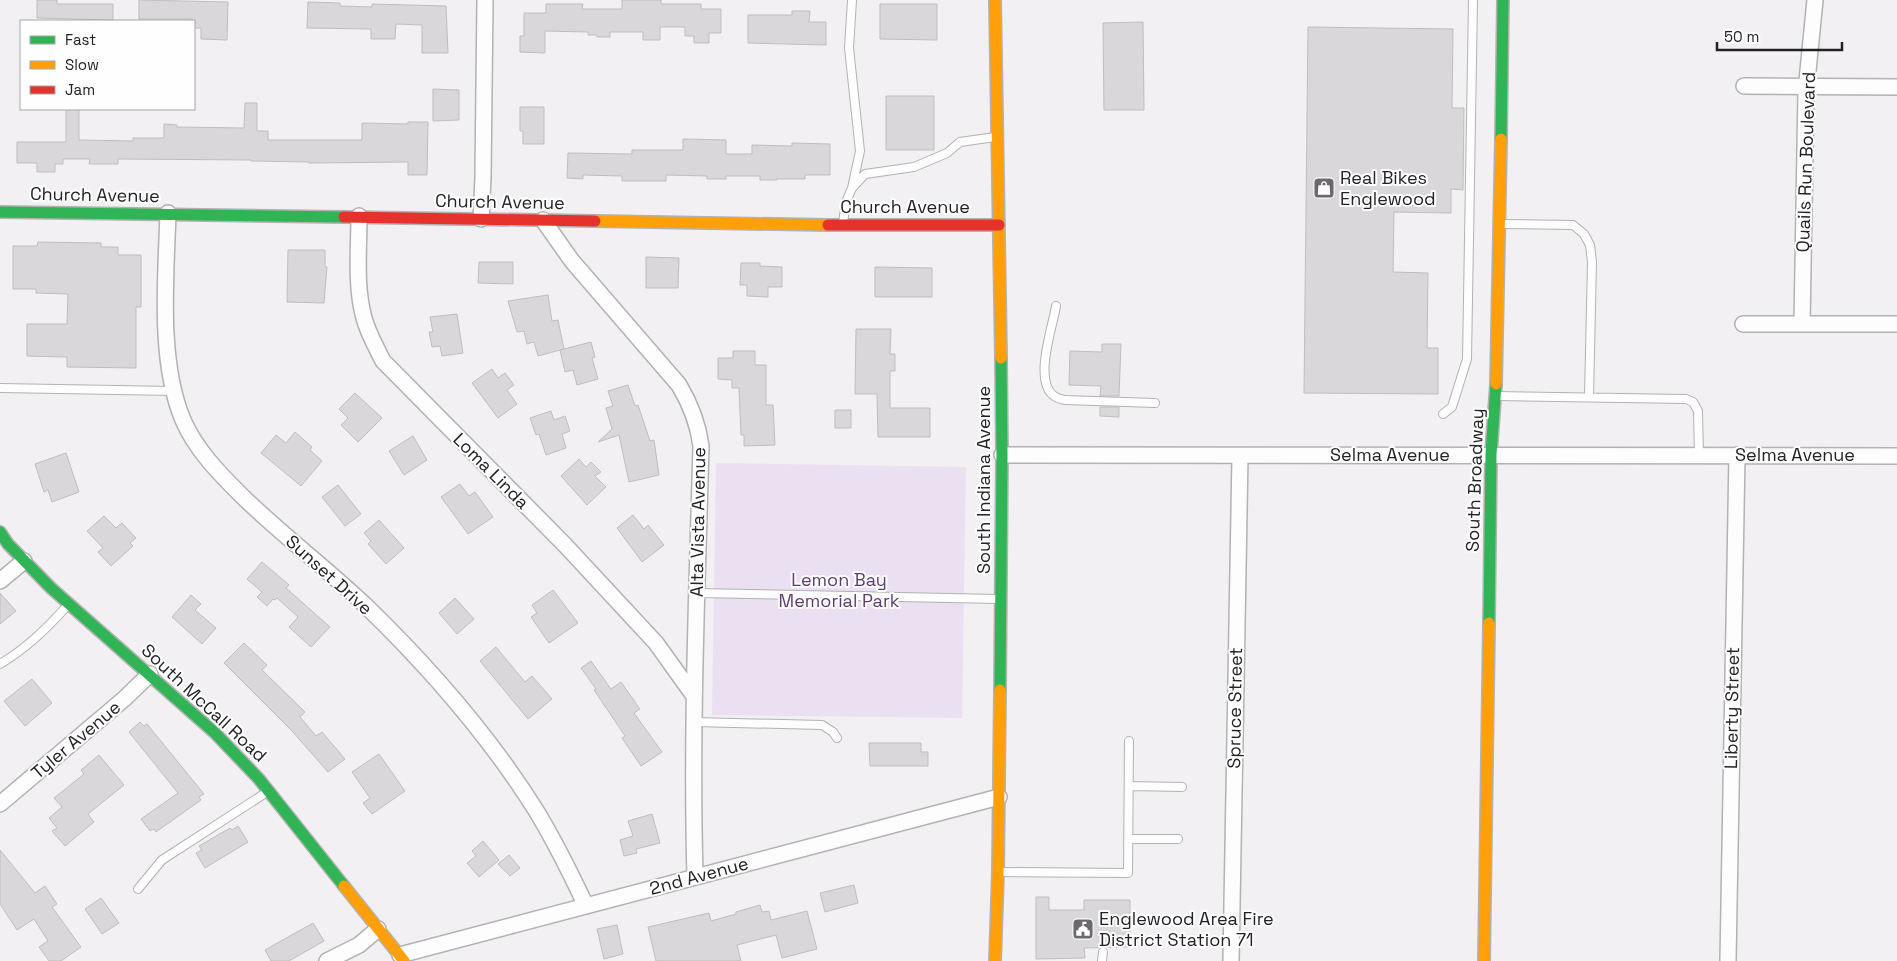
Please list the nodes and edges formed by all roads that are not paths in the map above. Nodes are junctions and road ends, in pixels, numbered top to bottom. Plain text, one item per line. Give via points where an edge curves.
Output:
1 (484, 0) edge
2 (852, 0) edge
3 (995, 0) edge
4 (1473, 0) edge
5 (1503, 0) edge
6 (1815, 0) edge
7 (1744, 86) dead end
8 (1806, 86) junction
9 (1897, 87) edge
10 (997, 137) junction
11 (852, 188) junction
12 (0, 212) edge
13 (168, 213) junction
14 (359, 216) junction
15 (481, 219) junction
16 (543, 220) junction
17 (1500, 224) junction
18 (843, 225) junction
19 (999, 225) junction
20 (1056, 306) dead end
21 (1743, 324) dead end
22 (1802, 324) junction
23 (1897, 324) edge
24 (0, 388) edge
25 (174, 391) junction
26 (1496, 396) junction
27 (1589, 396) junction
28 (1156, 403) dead end
29 (1444, 414) dead end
30 (1491, 454) junction
31 (1699, 455) junction
32 (1737, 455) junction
33 (1002, 456) junction
34 (1240, 456) junction
35 (1897, 456) edge
36 (0, 532) edge
37 (24, 561) junction
38 (0, 581) edge
39 (697, 593) junction
40 (1001, 599) junction
41 (70, 604) junction
42 (0, 664) edge
43 (150, 674) junction
44 (694, 696) junction
45 (694, 722) junction
46 (837, 738) dead end
47 (1129, 741) dead end
48 (1129, 786) junction
49 (1182, 787) dead end
50 (269, 791) junction
51 (999, 798) junction
52 (0, 804) edge
53 (1178, 839) dead end
54 (1128, 840) junction
55 (998, 872) junction
56 (695, 877) junction
57 (138, 889) dead end
58 (586, 906) junction
59 (378, 929) junction
60 (1103, 952) dead end
61 (402, 958) edge
62 (327, 961) edge
63 (995, 961) edge
64 (1102, 961) edge
65 (1231, 961) edge
66 (1484, 961) edge
67 (1728, 961) edge

1 - 15 street
2 - 11 lane via 849,48 860,151
3 - 10 street, South Indiana Avenue
4 - 29 lane via 1467,359 1452,407
5 - 17 street, South Broadway
6 - 8 street, Quails Run Boulevard
7 - 8 street
8 - 9 street
8 - 22 street, Quails Run Boulevard
10 - 11 lane via 960,142 946,153 914,168 865,174
10 - 19 street, South Indiana Avenue
11 - 18 lane via 846,202
12 - 13 street, Church Avenue
13 - 14 street, Church Avenue
13 - 25 street, Sunset Drive via 166,341
14 - 15 street, Church Avenue
14 - 44 street, Loma Linda via 361,309 370,336 384,361 656,643
15 - 16 street, Church Avenue
16 - 18 street, Church Avenue
16 - 39 street, Alta Vista Avenue via 572,261 680,385 689,402 701,446
17 - 26 street, South Broadway
17 - 27 lane via 1573,225 1584,234 1590,245
18 - 19 street, Church Avenue
19 - 33 street, South Indiana Avenue
20 - 28 lane via 1046,353 1046,378 1053,395 1066,400
21 - 22 street
22 - 23 street
24 - 25 lane
25 - 58 street, Sunset Drive via 192,438 219,474 366,607 459,706 536,811
26 - 27 lane
26 - 30 street, South Broadway
27 - 31 lane via 1686,399 1693,402 1698,411
30 - 31 street, Selma Avenue
30 - 34 street, Selma Avenue
30 - 66 street, South Broadway
31 - 32 street, Selma Avenue
32 - 35 street, Selma Avenue
32 - 67 street, Liberty Street
33 - 34 street, Selma Avenue
33 - 40 street, South Indiana Avenue
34 - 65 street, Spruce Street
36 - 37 street, South McCall Road
37 - 38 street
37 - 41 street, South McCall Road
39 - 40 lane
39 - 44 street, Alta Vista Avenue
40 - 51 street, South Indiana Avenue
41 - 42 lane via 32,642
41 - 43 street, South McCall Road
43 - 50 street, South McCall Road via 215,733
43 - 52 street, Tyler Avenue
44 - 45 street, Alta Vista Avenue
45 - 46 lane via 822,725
45 - 56 street, Alta Vista Avenue
47 - 48 lane
48 - 49 lane
48 - 54 lane
50 - 57 lane via 162,860
50 - 59 street, South McCall Road
51 - 55 street, South Indiana Avenue
51 - 56 street, 2nd Avenue
53 - 54 lane
54 - 55 lane via 1128,873
55 - 63 street, South Indiana Avenue
56 - 58 street, 2nd Avenue
58 - 61 street, 2nd Avenue
59 - 61 street, South McCall Road
59 - 62 street via 359,946
60 - 64 lane

